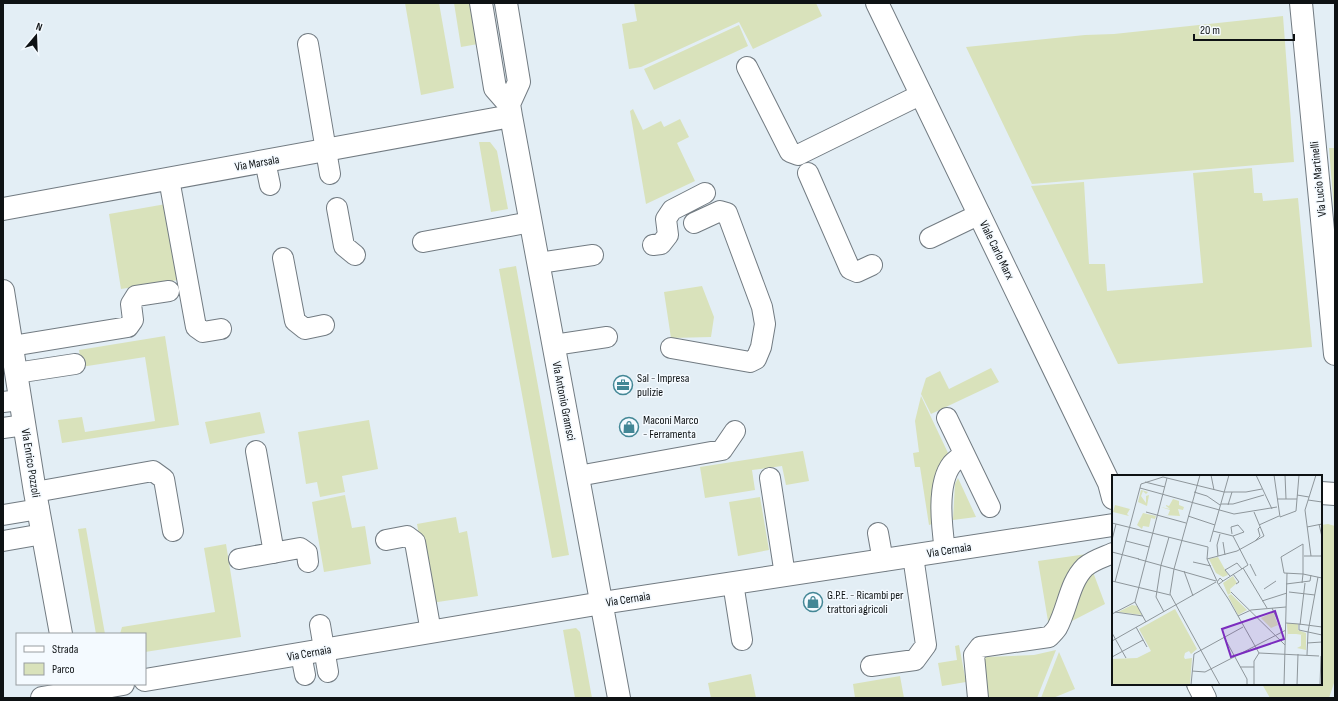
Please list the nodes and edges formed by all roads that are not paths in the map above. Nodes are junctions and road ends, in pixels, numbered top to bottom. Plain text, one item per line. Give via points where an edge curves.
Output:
1 (481, 3) edge
2 (506, 3) edge
3 (877, 3) edge
4 (1301, 3) edge
5 (308, 44) dead end
6 (747, 67) dead end
7 (922, 94) junction
8 (510, 110) junction
9 (326, 150) junction
10 (265, 161) junction
11 (808, 173) dead end
12 (330, 174) dead end
13 (169, 179) junction
14 (270, 184) dead end
15 (705, 194) dead end
16 (337, 208) dead end
17 (3, 209) edge
18 (980, 214) junction
19 (531, 222) junction
20 (694, 223) dead end
21 (930, 238) dead end
22 (423, 242) dead end
23 (653, 245) dead end
24 (356, 255) dead end
25 (593, 255) dead end
26 (283, 258) dead end
27 (538, 263) junction
28 (872, 265) dead end
29 (3, 291) edge
30 (169, 291) dead end
31 (324, 325) dead end
32 (222, 329) dead end
33 (607, 337) dead end
34 (1334, 343) edge
35 (554, 345) junction
36 (12, 346) junction
37 (671, 348) dead end
38 (74, 364) dead end
39 (16, 373) junction
40 (12, 401) edge
41 (947, 418) dead end
42 (25, 425) junction
43 (3, 428) edge
44 (735, 431) dead end
45 (256, 451) dead end
46 (964, 454) junction
47 (578, 476) junction
48 (770, 478) dead end
49 (1322, 493) edge
50 (1112, 494) edge
51 (1335, 494) edge
52 (37, 500) junction
53 (990, 507) dead end
54 (3, 515) edge
55 (1112, 525) edge
56 (173, 531) dead end
57 (878, 533) dead end
58 (43, 534) junction
59 (386, 540) dead end
60 (3, 541) edge
61 (945, 551) junction
62 (274, 553) junction
63 (1112, 553) edge
64 (913, 556) junction
65 (239, 559) dead end
66 (882, 561) junction
67 (308, 562) dead end
68 (785, 575) junction
69 (733, 583) junction
70 (602, 603) junction
71 (320, 625) dead end
72 (430, 632) junction
73 (60, 633) edge
74 (742, 640) dead end
75 (324, 650) junction
76 (301, 654) junction
77 (871, 666) dead end
78 (328, 672) dead end
79 (305, 676) dead end
80 (146, 680) edge
81 (116, 685) edge
82 (1199, 685) edge
83 (71, 692) edge
84 (42, 698) edge
85 (619, 698) edge
86 (978, 698) edge
87 (1206, 698) edge

1 - 8 street, Via Antonio Gramsci via 496,88
2 - 8 street via 519,82
3 - 7 street, Viale Carlo Marx
4 - 34 street, Via Lucio Martinelli
5 - 9 lane
6 - 7 lane via 790,152 798,155
7 - 18 street, Viale Carlo Marx
8 - 9 street, Via Marsala
8 - 19 street, Via Antonio Gramsci
9 - 10 street, Via Marsala
9 - 12 lane
10 - 13 street, Via Marsala
10 - 14 lane
11 - 28 lane via 850,269 857,272
13 - 17 street, Via Marsala
13 - 32 lane via 196,326 203,332
15 - 23 lane via 672,210 666,219 668,235 661,244
16 - 24 lane via 344,246
18 - 21 lane
18 - 50 street, Viale Carlo Marx via 1109,483
19 - 22 lane
19 - 27 street, Via Antonio Gramsci
20 - 37 lane via 720,210 727,213 762,307 765,324 761,347 756,359 750,362
25 - 27 lane
26 - 31 lane via 295,321 305,329
27 - 35 street, Via Antonio Gramsci
29 - 36 street, Via Enrico Pozzoli
30 - 36 lane via 136,296 131,304 133,320 128,327
33 - 35 lane
35 - 47 street, Via Antonio Gramsci
36 - 39 street, Via Enrico Pozzoli
38 - 39 lane
39 - 40 street, Via Enrico Pozzoli
40 - 42 street, Via Enrico Pozzoli
41 - 46 lane
42 - 43 lane
42 - 52 street, Via Enrico Pozzoli
44 - 47 lane via 722,450
45 - 62 lane
46 - 53 lane
46 - 61 lane via 952,464 944,486 941,524
47 - 70 street, Via Antonio Gramsci
48 - 68 lane
49 - 51 street
52 - 54 lane
52 - 56 lane via 153,471 164,479
52 - 58 street, Via Enrico Pozzoli
55 - 61 street, Via Cernaia
57 - 66 lane
58 - 60 lane
58 - 73 street, Via Enrico Pozzoli
59 - 72 lane via 407,536 415,542
61 - 64 street, Via Cernaia
62 - 65 lane
62 - 67 lane via 300,548 307,553
63 - 86 lane via 1085,567 1069,595 1057,628 1049,637 980,647 974,655
64 - 66 street, Via Cernaia
64 - 77 lane via 926,645 915,660
66 - 68 street, Via Cernaia
68 - 69 street, Via Cernaia
69 - 70 street, Via Cernaia
69 - 74 lane
70 - 72 street, Via Cernaia
70 - 85 street, Via Antonio Gramsci
71 - 75 lane
72 - 75 street, Via Cernaia
75 - 76 street, Via Cernaia
75 - 78 lane
76 - 79 lane
76 - 80 street, Via Cernaia
81 - 83 street
82 - 87 street
83 - 84 street

